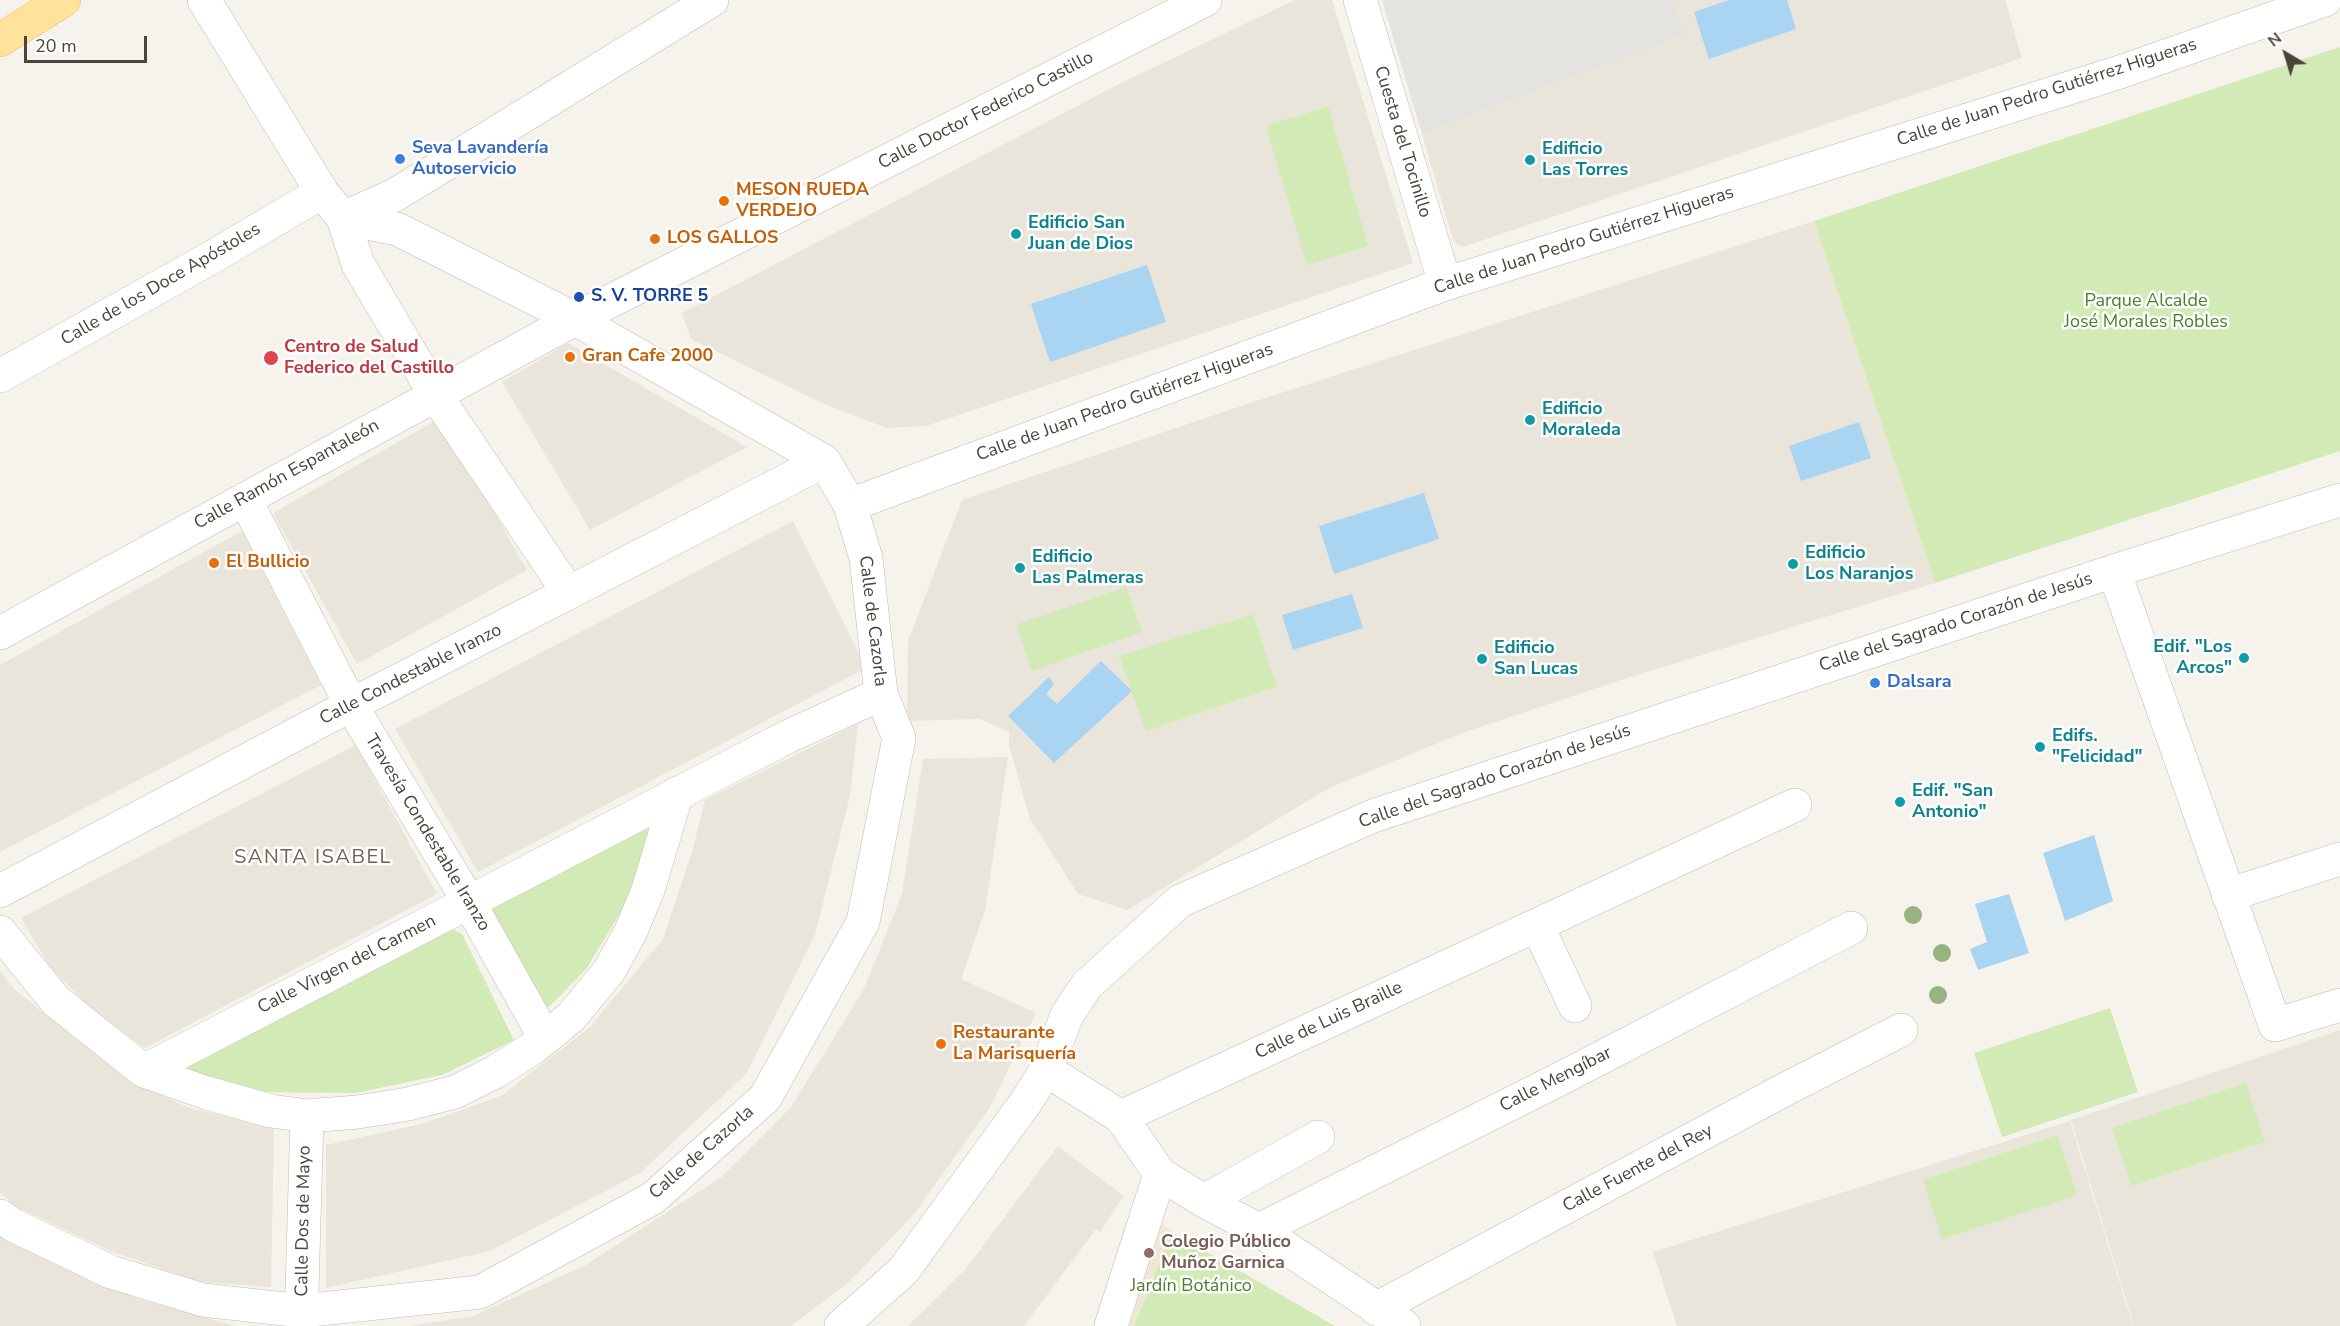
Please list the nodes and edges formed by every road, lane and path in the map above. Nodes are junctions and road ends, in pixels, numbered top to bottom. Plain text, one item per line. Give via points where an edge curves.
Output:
1 (64, 0) edge
2 (204, 0) edge
3 (712, 0) edge
4 (1360, 0) edge
5 (2325, 0) edge
6 (1200, 1) edge
7 (0, 40) edge
8 (322, 192) junction
9 (343, 218) junction
10 (1445, 284) junction
11 (575, 318) junction
12 (0, 376) edge
13 (435, 394) junction
14 (824, 461) junction
15 (245, 499) junction
16 (2340, 500) edge
17 (850, 505) junction
18 (2114, 571) junction
19 (569, 593) junction
20 (0, 633) edge
21 (881, 694) junction
22 (351, 705) junction
23 (678, 794) junction
24 (1795, 805) dead end
25 (2340, 860) edge
26 (0, 891) edge
27 (2229, 895) junction
28 (469, 902) junction
29 (1537, 925) junction
30 (1851, 928) dead end
31 (0, 932) edge
32 (2340, 1005) edge
33 (1575, 1006) dead end
34 (1901, 1030) dead end
35 (545, 1038) junction
36 (144, 1071) junction
37 (1046, 1071) junction
38 (307, 1116) junction
39 (1121, 1117) junction
40 (1318, 1137) dead end
41 (1160, 1174) junction
42 (1204, 1201) junction
43 (0, 1216) edge
44 (1259, 1230) junction
45 (1376, 1309) junction
46 (302, 1319) edge
47 (841, 1326) edge
48 (1111, 1326) edge
49 (1404, 1326) edge

1 - 7 main road
2 - 8 street
3 - 9 street via 395,195
4 - 10 street, Cuesta del Tocinillo
5 - 10 street, Calle de Juan Pedro Gutiérrez Higueras via 2120,72
6 - 11 street, Calle Doctor Federico Castillo
8 - 9 street
8 - 12 street, Calle de los Doce Apóstoles
9 - 11 street via 397,229
9 - 13 street via 358,264
10 - 17 street, Calle de Juan Pedro Gutiérrez Higueras
11 - 13 street, Calle Ramón Espantaleón
11 - 14 street
13 - 15 street, Calle Ramón Espantaleón
13 - 19 street
14 - 17 street, Calle de Cazorla
14 - 19 street, Calle Condestable Iranzo
15 - 20 street, Calle Ramón Espantaleón
15 - 22 street, Travesía Condestable Iranzo
16 - 18 street, Calle del Sagrado Corazón de Jesús
17 - 21 street, Calle de Cazorla via 866,558
18 - 27 street
18 - 37 street, Calle del Sagrado Corazón de Jesús via 1373,816 1180,901 1087,985 1067,1015
19 - 22 street, Calle Condestable Iranzo
21 - 23 street, Calle Virgen del Carmen
21 - 46 street, Calle de Cazorla via 899,738 863,922 765,1098 653,1198 480,1293
22 - 26 street, Calle Condestable Iranzo
22 - 28 street, Travesía Condestable Iranzo
23 - 28 street, Calle Virgen del Carmen
23 - 35 street via 631,931 609,971 571,1017
24 - 29 street, Calle de Luis Braille
25 - 27 street
27 - 32 street via 2275,1025
28 - 35 street, Travesía Condestable Iranzo
28 - 36 street, Calle Virgen del Carmen
29 - 33 street
29 - 39 street, Calle de Luis Braille
30 - 44 street, Calle Mengíbar
31 - 36 street via 56,1001
34 - 45 street, Calle Fuente del Rey
35 - 38 street via 495,1072 455,1092 408,1104
36 - 38 street via 271,1111
37 - 39 street
37 - 47 street, Calle del Sagrado Corazón de Jesús via 903,1271
38 - 46 street, Calle Dos de Mayo
39 - 41 street
40 - 42 street
41 - 42 street
41 - 48 street
42 - 44 street
43 - 46 street, Calle de Cazorla via 111,1272 203,1300
44 - 45 street
45 - 49 street

